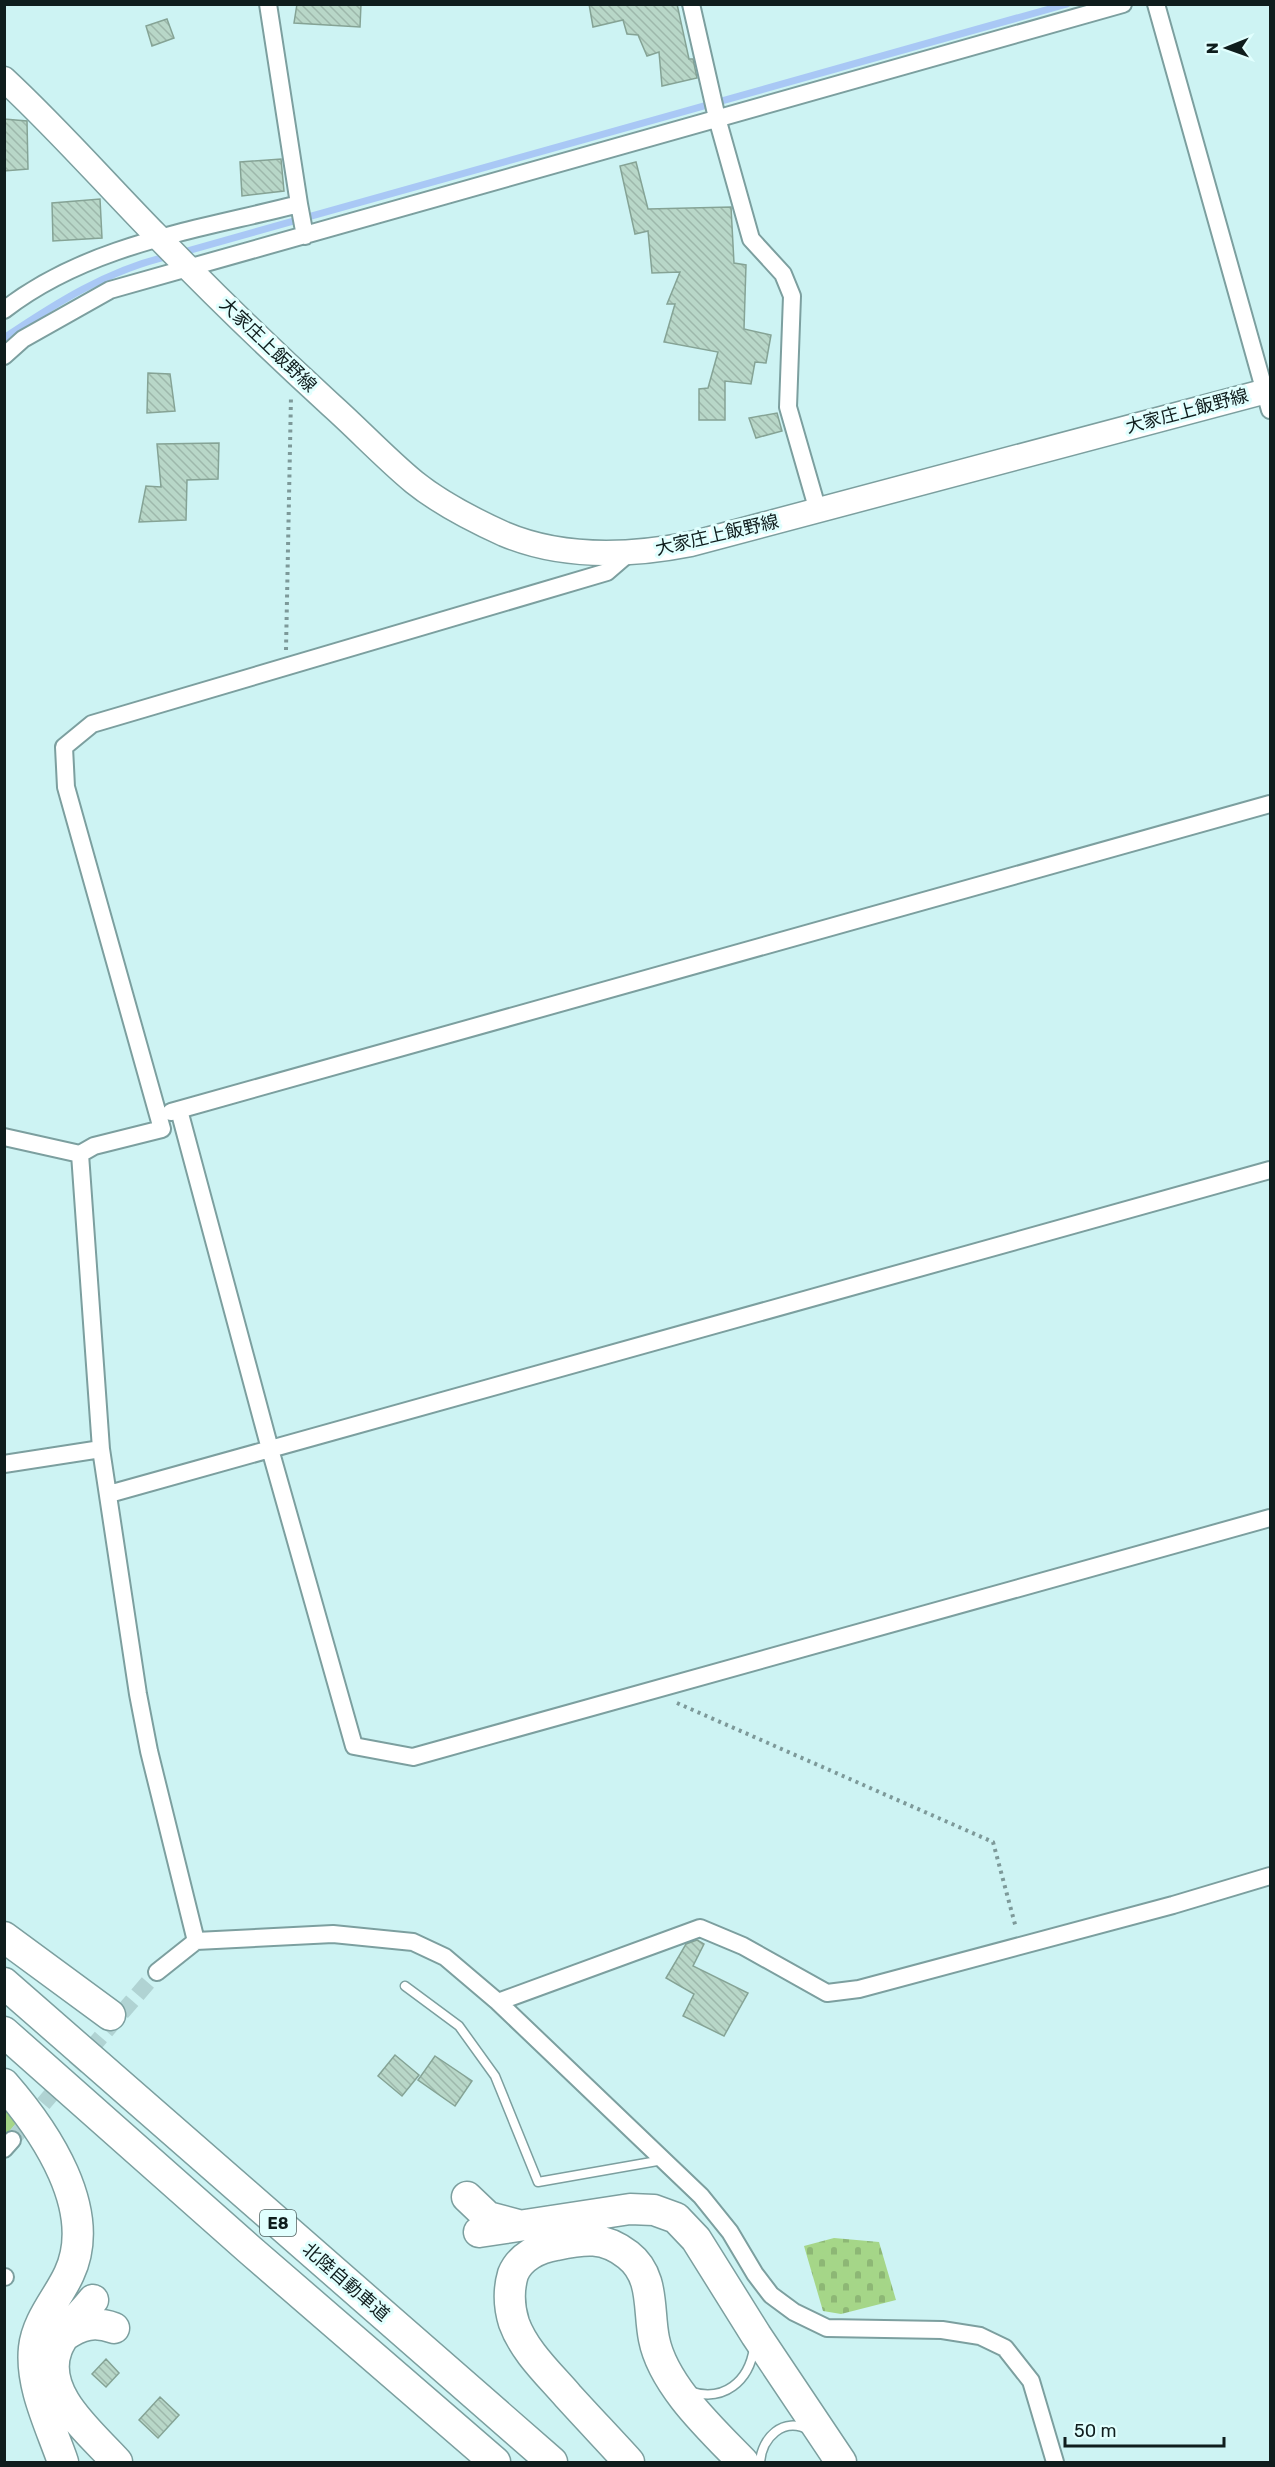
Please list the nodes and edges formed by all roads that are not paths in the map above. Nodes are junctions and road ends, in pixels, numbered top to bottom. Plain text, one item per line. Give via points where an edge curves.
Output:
1 (268, 4) edge
2 (691, 4) edge
3 (1123, 4) edge
4 (1156, 4) edge
5 (4, 78) edge
6 (717, 118) junction
7 (299, 204) junction
8 (305, 236) junction
9 (161, 240) junction
10 (186, 265) junction
11 (4, 310) edge
12 (4, 356) edge
13 (1269, 397) edge
14 (818, 511) junction
15 (629, 553) junction
16 (1270, 804) edge
17 (179, 1110) junction
18 (158, 1116) junction
19 (4, 1137) edge
20 (80, 1154) junction
21 (1270, 1170) edge
22 (101, 1449) junction
23 (270, 1449) junction
24 (4, 1464) edge
25 (109, 1494) junction
26 (1270, 1518) edge
27 (1270, 1876) edge
28 (4, 1937) edge
29 (196, 1941) junction
30 (158, 1972) tunnel mouth
31 (4, 1983) edge
32 (405, 1986) dead end
33 (498, 2002) junction
34 (110, 2014) dead end
35 (4, 2032) edge
36 (4, 2084) edge
37 (663, 2160) junction
38 (467, 2197) dead end
39 (521, 2226) junction
40 (479, 2232) dead end
41 (93, 2300) dead end
42 (114, 2328) dead end
43 (64, 2336) junction
44 (756, 2336) junction
45 (675, 2386) junction
46 (825, 2438) junction
47 (63, 2463) edge
48 (117, 2463) edge
49 (495, 2463) edge
50 (552, 2463) edge
51 (629, 2463) edge
52 (743, 2463) edge
53 (760, 2463) edge
54 (841, 2463) edge
55 (1055, 2463) edge

1 - 7 street
2 - 6 street
3 - 6 street
4 - 13 street
5 - 9 main road, 大家庄上飯野線
6 - 8 street
6 - 14 street via 752,239 783,274 792,296 788,407
7 - 8 street
7 - 9 street
8 - 10 street
9 - 10 main road, 大家庄上飯野線
9 - 11 street via 104,255 46,280
10 - 12 street via 110,290 23,339
10 - 15 main road, 大家庄上飯野線 via 291,369 415,482 455,509 505,534 536,544 596,554
13 - 14 main road, 大家庄上飯野線
14 - 15 main road, 大家庄上飯野線 via 691,544
15 - 18 street via 607,572 92,724 64,747 66,787
16 - 17 street
17 - 18 street
17 - 23 street
18 - 20 street via 162,1130 94,1146
19 - 20 street
20 - 22 street
21 - 23 street
22 - 24 street
22 - 25 street
23 - 25 street
23 - 26 street via 354,1746 413,1757
25 - 29 street via 149,1751
27 - 33 street via 859,1989 828,1993 743,1946 700,1928
28 - 34 highway
29 - 30 street
29 - 33 street via 333,1934 412,1942 445,1958
31 - 50 highway, 北陸自動車道 / E8
32 - 37 lane via 459,2026 495,2076 538,2182
33 - 37 street
35 - 49 highway, E8
36 - 47 highway via 47,2139 59,2162 78,2230 70,2272 40,2325 34,2346 37,2384
37 - 55 street via 730,2232 771,2295 794,2312 827,2328 942,2330 980,2336 1005,2348 1031,2381
38 - 39 highway via 488,2217
39 - 40 highway
39 - 44 highway via 630,2209 654,2210 676,2218 696,2239
41 - 43 highway
42 - 43 highway via 91,2324
43 - 48 highway via 56,2350 56,2387 64,2403
44 - 45 lane via 750,2367 734,2387 710,2394
44 - 46 highway
45 - 51 highway via 660,2362 653,2338 644,2274 631,2257 614,2245 595,2239 544,2247 516,2267 509,2305 524,2341 544,2369
45 - 52 highway
46 - 53 lane via 804,2427 778,2430 764,2444
46 - 54 highway

